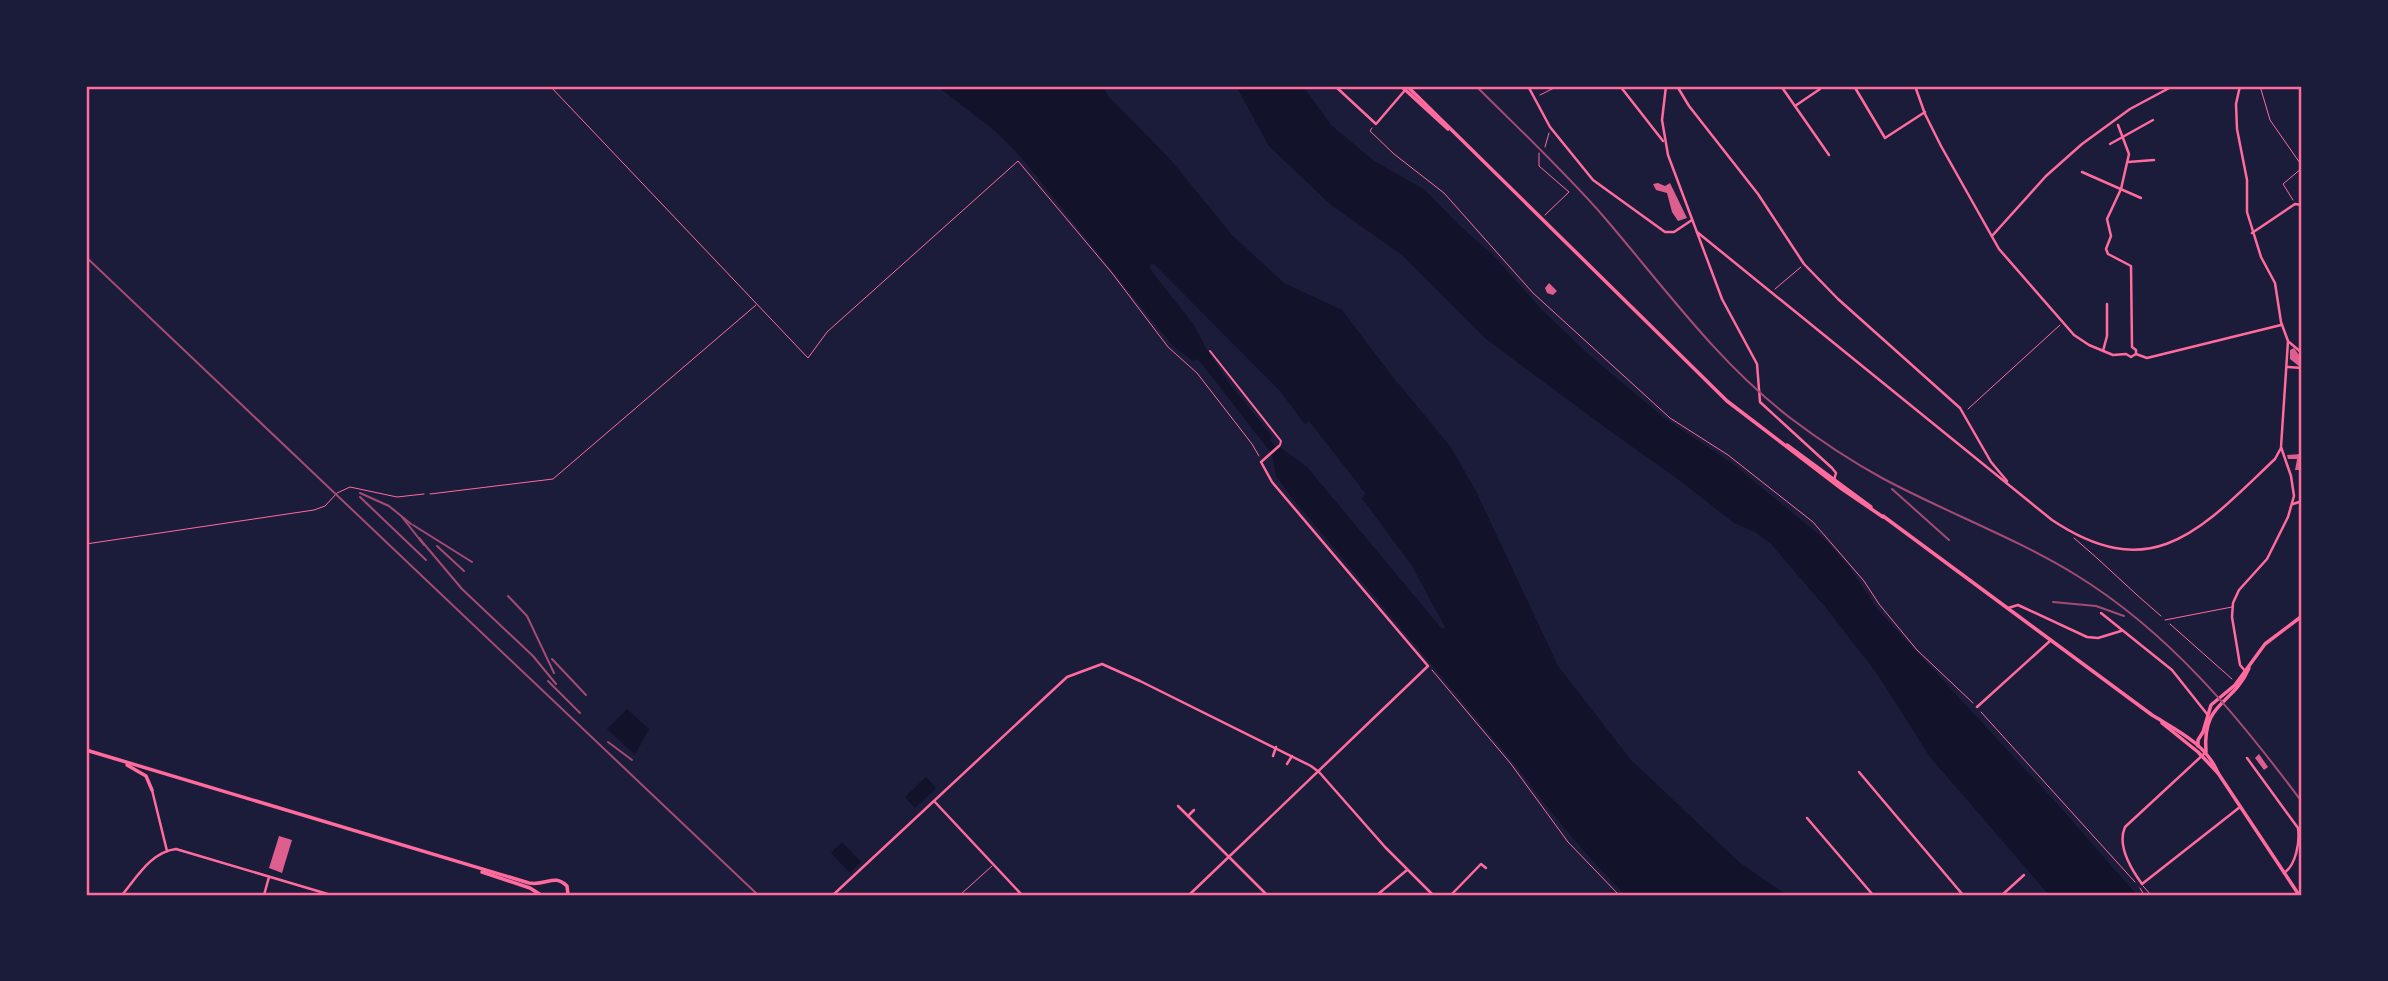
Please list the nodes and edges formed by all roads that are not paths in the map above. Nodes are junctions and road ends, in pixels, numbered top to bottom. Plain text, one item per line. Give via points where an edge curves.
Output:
1 (1335, 86) edge
2 (1401, 86) edge
3 (1528, 86) edge
4 (1620, 86) edge
5 (1666, 86) edge
6 (1677, 86) edge
7 (1781, 86) edge
8 (1854, 86) edge
9 (1915, 86) edge
10 (2173, 86) edge
11 (2240, 86) edge
12 (1407, 87) edge
13 (1820, 89) dead end
14 (1795, 106) junction
15 (1925, 113) junction
16 (2153, 120) dead end
17 (2119, 125) dead end
18 (2124, 136) junction
19 (1664, 142) junction
20 (2110, 144) dead end
21 (1829, 155) dead end
22 (2154, 160) dead end
23 (2128, 162) junction
24 (2082, 172) dead end
25 (2120, 189) junction
26 (2141, 198) dead end
27 (2302, 205) edge
28 (1692, 220) junction
29 (1697, 232) junction
30 (2252, 233) junction
31 (1992, 236) junction
32 (2107, 304) dead end
33 (2282, 325) junction
34 (2287, 341) junction
35 (2132, 347) junction
36 (1210, 351) dead end
37 (2103, 351) junction
38 (2302, 353) edge
39 (2126, 354) junction
40 (2136, 355) junction
41 (2288, 366) junction
42 (2302, 368) edge
43 (1279, 446) joint
44 (2281, 448) junction
45 (1834, 481) junction
46 (2011, 487) junction
47 (424, 494) road end
48 (2294, 498) junction
49 (2302, 499) edge
50 (2293, 504) junction
51 (86, 544) edge
52 (2232, 607) junction
53 (2007, 608) junction
54 (2025, 608) junction
55 (2101, 613) dead end
56 (2018, 617) junction
57 (2302, 618) edge
58 (2165, 620) dead end
59 (2121, 631) junction
60 (2050, 640) junction
61 (2246, 672) junction
62 (1977, 707) road end
63 (2152, 715) junction
64 (2209, 715) junction
65 (1276, 747) junction
66 (2198, 747) junction
67 (86, 750) edge
68 (1273, 756) dead end
69 (1292, 756) junction
70 (113, 758) junction
71 (2247, 758) dead end
72 (1287, 764) dead end
73 (1319, 772) junction
74 (1859, 772) dead end
75 (152, 790) joint
76 (934, 801) junction
77 (1178, 806) dead end
78 (2240, 807) junction
79 (1194, 810) dead end
80 (1188, 816) junction
81 (1807, 818) dead end
82 (167, 851) junction
83 (1230, 857) junction
84 (461, 864) junction
85 (993, 864) junction
86 (1486, 868) dead end
87 (1407, 870) junction
88 (2284, 873) junction
89 (2024, 875) dead end
90 (269, 877) junction
91 (546, 883) junction
92 (2140, 885) junction
93 (568, 889) junction
94 (1455, 890) junction
95 (122, 895) edge
96 (264, 895) edge
97 (331, 895) edge
98 (541, 895) edge
99 (568, 895) edge
100 (574, 895) edge
101 (834, 895) edge
102 (960, 895) edge
103 (1022, 895) edge
104 (1189, 895) edge
105 (1266, 895) edge
106 (1377, 895) edge
107 (1433, 895) edge
108 (1451, 895) edge
109 (1461, 895) edge
110 (1873, 895) edge
111 (1963, 895) edge
112 (2002, 895) edge
113 (2151, 895) edge
114 (2299, 895) edge

1 - 12 street via 1376,124
2 - 12 main road
3 - 28 street via 1550,127 1593,180 1658,229 1671,233
4 - 19 street
5 - 19 street
6 - 46 street via 1804,264 1950,397
7 - 14 street
8 - 15 street via 1885,138
9 - 15 street
10 - 31 street via 2130,109 2079,147
11 - 30 street via 2237,129
12 - 45 main road via 1727,401
13 - 14 street
14 - 21 street
15 - 31 street
16 - 18 street
17 - 18 street
18 - 20 street
18 - 23 street
19 - 28 street
22 - 23 street
23 - 25 street
24 - 25 street
25 - 26 street
25 - 35 street via 2107,219 2111,236 2106,249 2131,266
27 - 30 street via 2295,204
28 - 29 street
29 - 45 street via 1727,310 1757,364 1762,405 1832,468
29 - 46 street
30 - 33 street via 2275,283
31 - 37 street via 2062,323
32 - 37 street
33 - 34 street
33 - 40 street via 2150,358
34 - 38 street
34 - 41 street
35 - 39 street
35 - 40 street
36 - 43 street via 1281,441
37 - 39 street
39 - 40 street
41 - 42 street
41 - 44 street
43 - 73 street via 1261,461 1272,482 1428,666
44 - 46 street via 2275,459 2203,526 2180,540 2148,548 2118,549 2092,543 2052,520
44 - 48 street
45 - 53 main road
47 - 51 lane via 391,497 350,487 314,510
48 - 49 street
48 - 50 street
49 - 50 street
50 - 52 street via 2267,559 2237,594
52 - 58 lane
52 - 61 street via 2239,665
53 - 54 street
53 - 56 main road
54 - 56 street
54 - 59 street via 2087,637
55 - 59 street
56 - 60 main road
57 - 61 main road via 2267,642
59 - 64 street via 2172,670
60 - 62 street
60 - 63 main road
61 - 64 main road via 2211,705
63 - 66 main road
63 - 66 main road
64 - 66 main road
64 - 66 main road via 2205,744
65 - 68 street
65 - 69 street
65 - 76 street via 1109,666 1091,667 1067,677
66 - 78 main road
66 - 92 street via 2122,831 2127,858
67 - 70 main road
69 - 72 street
69 - 73 street
70 - 75 main road via 146,776
70 - 84 main road
71 - 88 street via 2298,828 2294,860
73 - 83 street
73 - 87 street
74 - 111 street
75 - 82 street
76 - 85 street
76 - 101 street
77 - 80 street
78 - 88 main road
78 - 92 street
79 - 80 street
80 - 83 street
81 - 110 street
82 - 90 street via 190,852
82 - 95 street via 154,858
83 - 104 street
83 - 105 street
84 - 91 main road via 529,883
84 - 98 main road
85 - 102 lane
85 - 103 street
86 - 94 street via 1481,864
87 - 106 street
87 - 107 street
88 - 114 main road
89 - 112 street
90 - 96 street
90 - 97 street
91 - 93 main road via 558,880
91 - 98 main road
92 - 113 lane
93 - 99 main road
93 - 100 main road
94 - 108 street
94 - 109 street

